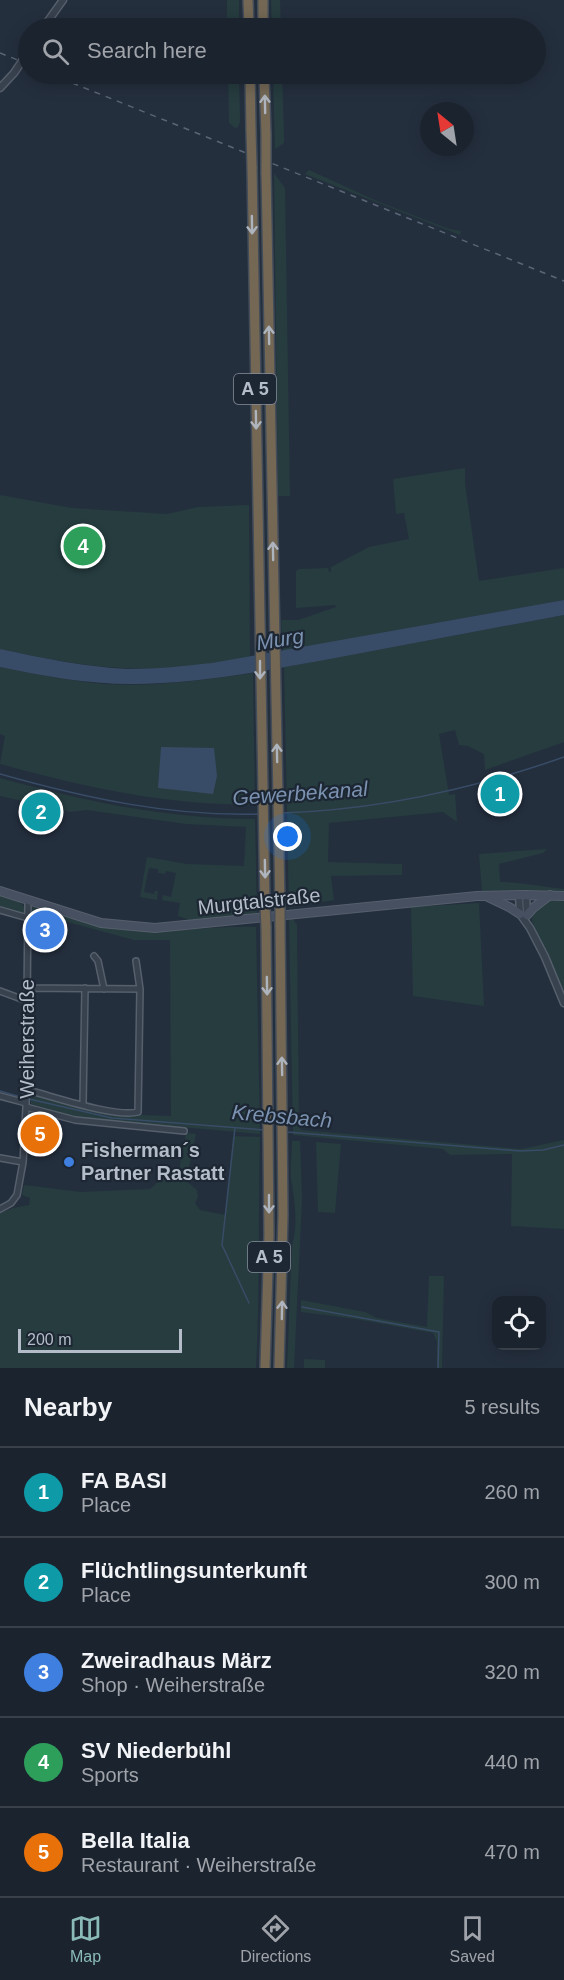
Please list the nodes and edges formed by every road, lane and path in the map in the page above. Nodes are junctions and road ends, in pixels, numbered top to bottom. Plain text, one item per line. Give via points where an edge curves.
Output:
1 (63, 0) edge
2 (248, 0) edge
3 (262, 0) edge
4 (50, 18) edge
5 (249, 18) edge
6 (263, 18) edge
7 (18, 67) edge
8 (250, 84) edge
9 (264, 84) edge
10 (0, 88) edge
11 (0, 891) edge
12 (484, 895) junction
13 (523, 895) junction
14 (550, 895) junction
15 (564, 896) edge
16 (28, 901) junction
17 (0, 910) edge
18 (524, 915) junction
19 (28, 918) junction
20 (94, 957) dead end
21 (136, 961) dead end
22 (27, 988) junction
23 (85, 988) junction
24 (104, 989) junction
25 (140, 989) junction
26 (0, 991) edge
27 (27, 1001) junction
28 (564, 1004) edge
29 (0, 1096) edge
30 (27, 1100) junction
31 (83, 1104) junction
32 (184, 1131) dead end
33 (0, 1158) edge
34 (23, 1162) junction
35 (3, 1208) edge
36 (265, 1368) edge
37 (279, 1368) edge

1 - 4 street
2 - 5 highway
3 - 6 highway
7 - 10 street
8 -> 36 highway, A 5, bridge via 269,1124
37 -> 9 highway, A 5, bridge via 283,1125
11 - 16 main road, Murgtalstraße
12 - 13 main road, Murgtalstraße
12 - 16 main road, Murgtalstraße via 155,928 101,923
12 - 18 main road
13 - 14 main road, Murgtalstraße
13 - 18 street
14 - 15 main road, Murgtalstraße
14 - 18 main road
16 - 19 street, Weiherstraße
17 - 19 street
18 - 28 street
19 - 22 street, Weiherstraße
20 - 24 street
21 - 25 street
22 - 23 street
22 - 27 street, Weiherstraße
23 - 24 street
23 - 31 street
24 - 25 street
25 - 31 street via 139,1110 115,1112
26 - 27 street
27 - 30 street, Weiherstraße
29 - 30 street
30 - 31 street
30 - 32 street via 75,1120
30 - 34 street, Weiherstraße
33 - 34 street
34 - 35 street, Weiherstraße via 17,1195

